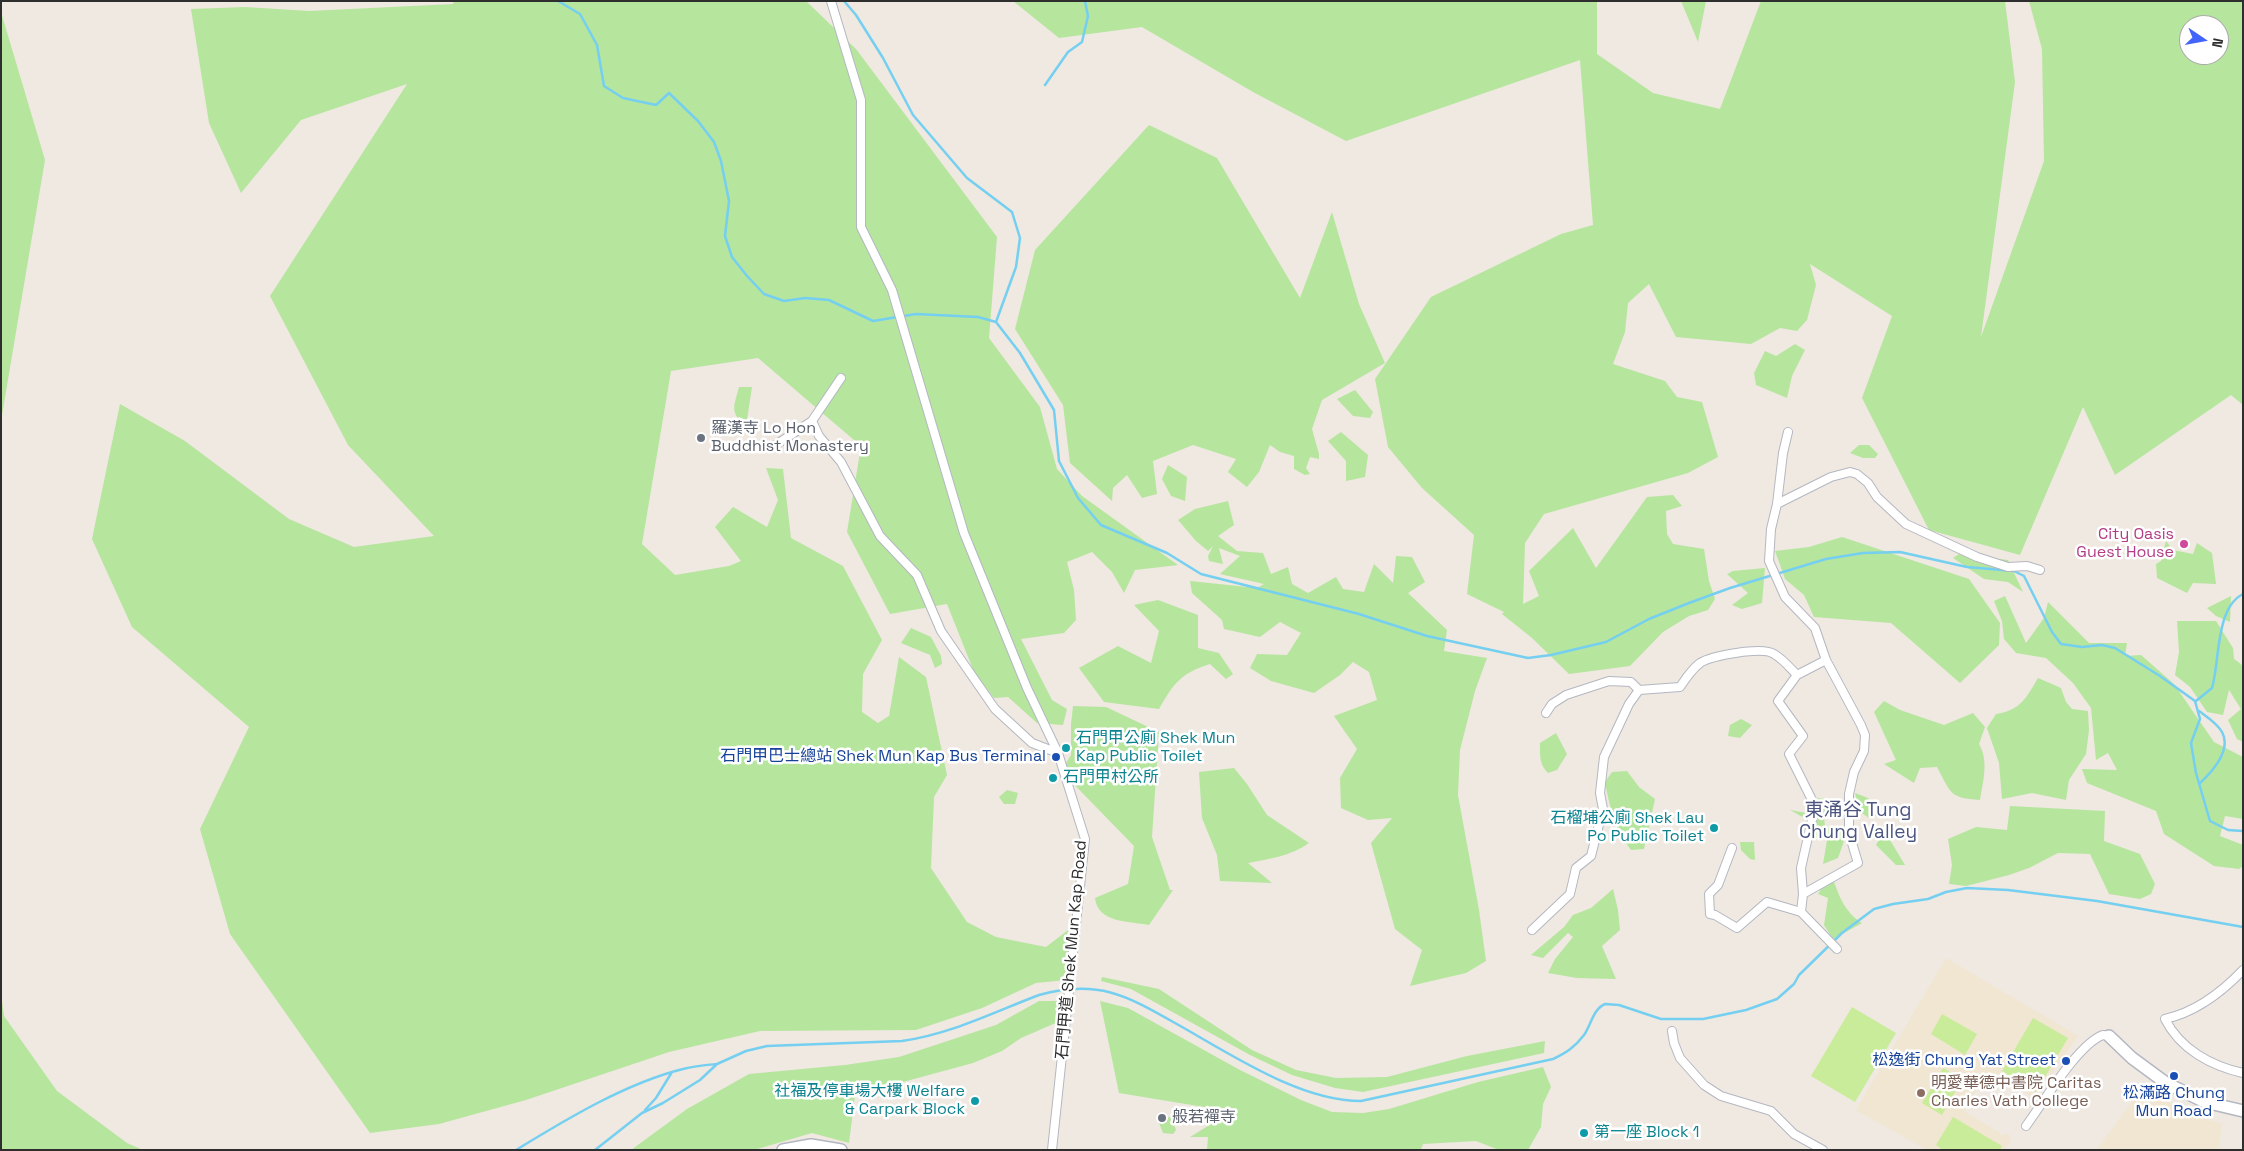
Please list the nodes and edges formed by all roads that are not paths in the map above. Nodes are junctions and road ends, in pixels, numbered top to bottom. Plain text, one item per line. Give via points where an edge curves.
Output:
1 (831, 1) edge
2 (841, 378) dead end
3 (812, 421) junction
4 (1788, 432) dead end
5 (771, 448) dead end
6 (1777, 504) junction
7 (2040, 570) dead end
8 (1826, 660) junction
9 (1797, 675) junction
10 (1640, 690) junction
11 (1546, 712) dead end
12 (1058, 753) junction
13 (1732, 848) dead end
14 (1803, 894) junction
15 (1801, 912) junction
16 (1532, 930) dead end
17 (1835, 947) dead end
18 (2243, 970) edge
19 (1672, 1031) dead end
20 (2109, 1036) joint
21 (2243, 1073) edge
22 (2243, 1111) edge
23 (2026, 1126) dead end
24 (783, 1150) edge
25 (841, 1150) edge
26 (1052, 1150) edge
27 (1823, 1150) edge

1 - 12 street, 石門甲道 Shek Mun Kap Road via 861,100 861,228 892,290 964,533 1027,688
2 - 3 street
3 - 5 street
3 - 12 street via 818,436 841,462 880,536 917,575 941,631 995,708 1032,742
4 - 6 street
6 - 7 street via 1831,477 1850,472 1868,483 1877,497 1906,524 1978,557 2008,567 2027,566
6 - 8 street via 1769,561 1785,597 1815,628
8 - 9 street
8 - 14 street via 1864,735 1864,751 1854,772 1849,794 1849,832 1858,863
9 - 10 street via 1774,653 1747,650 1701,662 1690,671 1680,687
9 - 14 street via 1778,701 1803,736 1789,754 1815,806 1801,868
10 - 11 street via 1631,682 1609,680 1566,695
10 - 16 street via 1628,704 1604,757 1600,793 1603,809 1591,856 1576,868 1570,894
12 - 26 street, 石門甲道 Shek Mun Kap Road via 1085,839
13 - 15 street via 1718,886 1709,894 1710,914 1738,928 1767,902
14 - 15 street
15 - 17 street
18 - 21 street via 2220,992 2188,1012 2165,1020 2186,1048 2229,1070
19 - 27 street via 1680,1058 1704,1085 1721,1096 1772,1111 1794,1134
20 - 22 street via 2166,1083 2205,1102
20 - 23 street via 2103,1035 2088,1043
24 - 25 street via 811,1145

